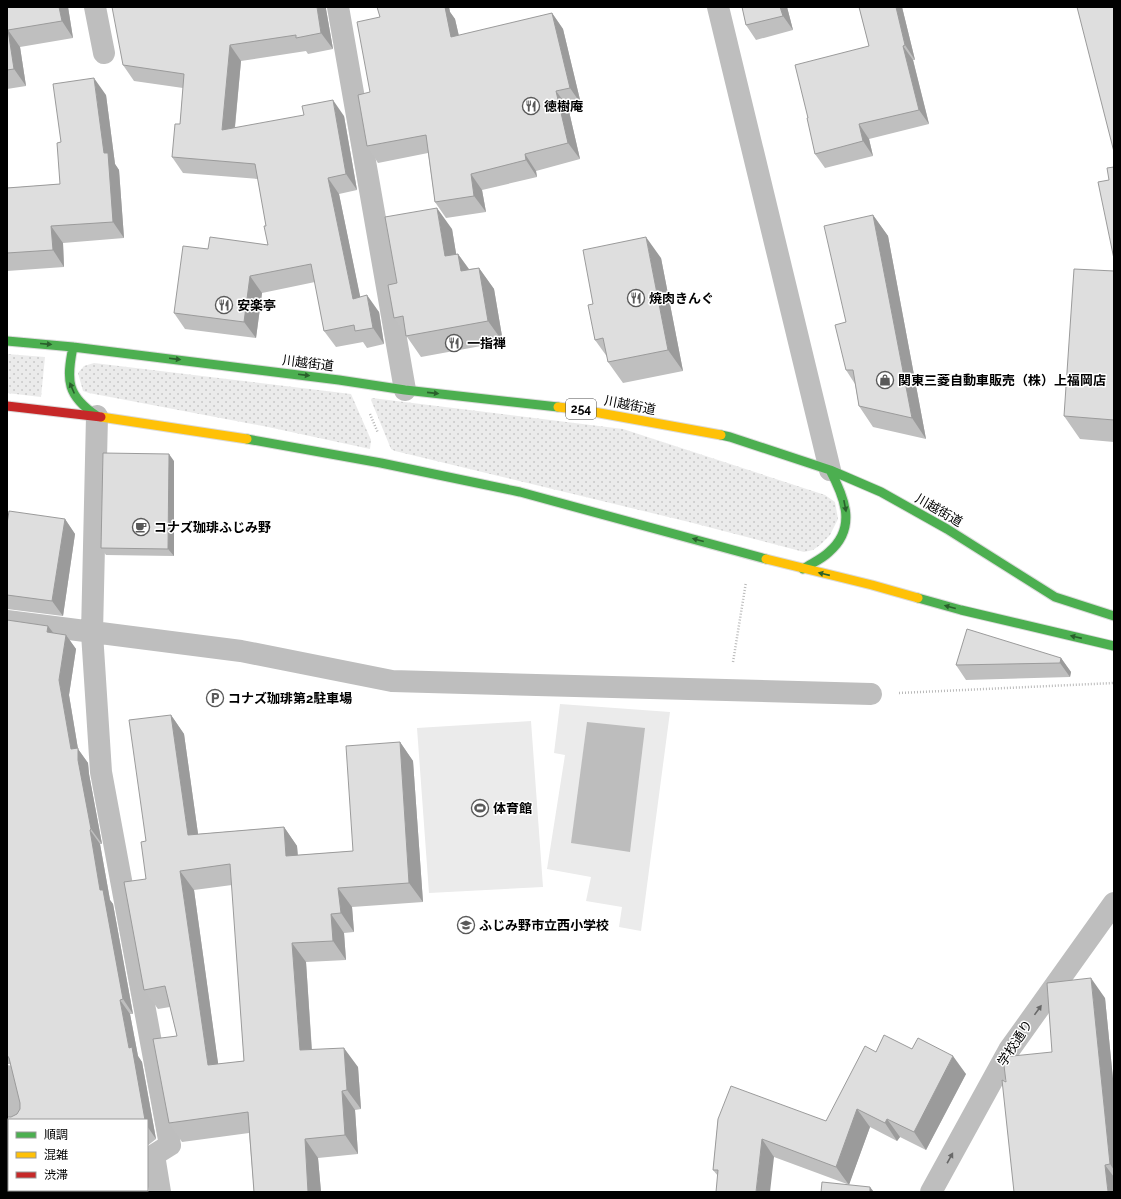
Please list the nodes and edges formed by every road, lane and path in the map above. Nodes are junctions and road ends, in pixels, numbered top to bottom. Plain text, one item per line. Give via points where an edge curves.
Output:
1 (95, 7) edge
2 (338, 7) edge
3 (718, 7) edge
4 (104, 53) dead end
5 (7, 341) edge
6 (73, 347) junction
7 (406, 390) junction
8 (7, 406) edge
9 (367, 407) dead end
10 (97, 416) junction
11 (379, 436) dead end
12 (830, 470) junction
13 (802, 569) junction
14 (746, 579) dead end
15 (1114, 616) edge
16 (7, 621) edge
17 (92, 633) junction
18 (1114, 646) edge
19 (1114, 683) edge
20 (729, 690) junction
21 (871, 694) joint
22 (1114, 903) edge
23 (7, 1076) edge
24 (18, 1119) edge
25 (160, 1192) edge
26 (931, 1192) edge

1 - 4 street
2 - 7 street
3 - 12 street
5 -> 6 highway, 川越街道 / 254
6 -> 7 highway, 川越街道 / 254
10 -> 6 highway via 79,402 69,385 68,369
7 -> 12 highway, 川越街道 / 254 via 583,410 730,437
8 - 10 highway
9 - 11 path
13 -> 10 highway via 520,492 381,463
10 - 17 street
12 -> 13 highway via 845,504 843,538 831,552
12 - 15 highway, 川越街道 / 254 via 881,492 947,529 1055,597
18 -> 13 highway
14 - 20 path
16 - 17 street
17 - 20 street via 242,652 392,681
17 - 25 street via 101,772 170,1146 154,1155
19 - 21 path
20 - 21 street
26 -> 22 street, 学校通り via 1009,1050
23 - 24 street

